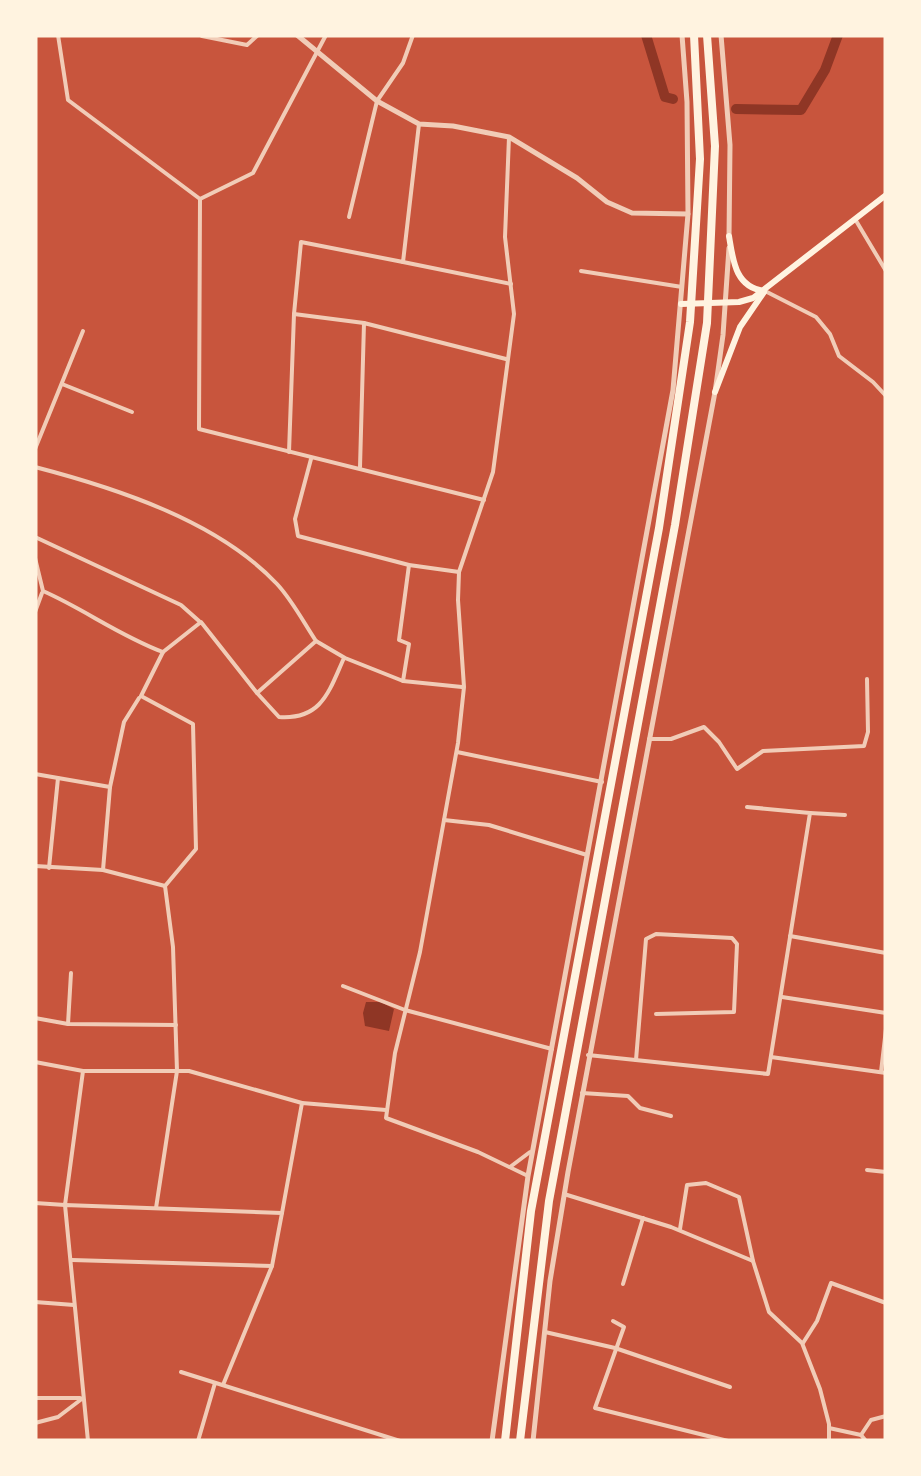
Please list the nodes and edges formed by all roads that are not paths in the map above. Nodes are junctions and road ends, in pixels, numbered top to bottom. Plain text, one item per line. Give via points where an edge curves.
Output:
1 (58, 35) edge
2 (258, 35) edge
3 (297, 35) edge
4 (326, 35) edge
5 (413, 35) edge
6 (682, 35) edge
7 (694, 35) edge
8 (707, 35) edge
9 (721, 35) edge
10 (202, 36) edge
11 (316, 53) junction
12 (377, 101) junction
13 (419, 124) junction
14 (509, 137) junction
15 (886, 195) edge
16 (200, 199) junction
17 (688, 214) junction
18 (349, 217) dead end
19 (855, 219) junction
20 (729, 236) junction
21 (403, 262) junction
22 (886, 271) edge
23 (582, 272) dead end
24 (511, 284) junction
25 (682, 288) junction
26 (765, 291) junction
27 (681, 304) junction
28 (726, 304) junction
29 (294, 314) junction
30 (364, 323) junction
31 (84, 331) dead end
32 (507, 360) junction
33 (62, 384) junction
34 (715, 392) junction
35 (886, 396) edge
36 (132, 412) dead end
37 (35, 448) edge
38 (289, 452) junction
39 (312, 457) junction
40 (35, 467) edge
41 (360, 467) junction
42 (484, 500) junction
43 (35, 537) edge
44 (35, 558) edge
45 (409, 565) junction
46 (460, 572) junction
47 (43, 591) junction
48 (35, 612) edge
49 (201, 622) junction
50 (316, 641) junction
51 (163, 652) junction
52 (345, 658) junction
53 (867, 678) dead end
54 (403, 681) junction
55 (464, 688) junction
56 (256, 693) junction
57 (140, 696) junction
58 (649, 738) junction
59 (457, 752) junction
60 (35, 774) edge
61 (58, 777) junction
62 (602, 782) junction
63 (110, 787) junction
64 (747, 807) dead end
65 (810, 813) junction
66 (845, 816) dead end
67 (444, 820) junction
68 (587, 855) junction
69 (35, 866) edge
70 (49, 868) junction
71 (103, 870) junction
72 (166, 886) junction
73 (790, 936) junction
74 (886, 953) edge
75 (71, 974) dead end
76 (344, 986) dead end
77 (780, 996) junction
78 (405, 1010) junction
79 (886, 1012) edge
80 (656, 1014) dead end
81 (35, 1018) edge
82 (68, 1024) junction
83 (176, 1025) junction
84 (886, 1029) edge
85 (552, 1049) junction
86 (588, 1055) junction
87 (771, 1057) junction
88 (636, 1060) junction
89 (35, 1062) edge
90 (177, 1071) junction
91 (83, 1072) junction
92 (884, 1072) edge
93 (582, 1093) junction
94 (302, 1103) junction
95 (387, 1110) junction
96 (671, 1116) dead end
97 (532, 1150) junction
98 (510, 1167) junction
99 (867, 1170) dead end
100 (886, 1172) edge
101 (528, 1176) junction
102 (564, 1194) junction
103 (35, 1203) edge
104 (65, 1205) junction
105 (156, 1208) junction
106 (282, 1213) junction
107 (643, 1218) junction
108 (680, 1230) junction
109 (70, 1260) junction
110 (753, 1261) junction
111 (272, 1266) junction
112 (623, 1284) dead end
113 (35, 1302) edge
114 (886, 1302) edge
115 (74, 1305) junction
116 (613, 1321) dead end
117 (545, 1332) junction
118 (802, 1343) junction
119 (615, 1348) junction
120 (181, 1372) dead end
121 (215, 1383) junction
122 (223, 1385) junction
123 (730, 1387) dead end
124 (35, 1398) edge
125 (83, 1398) junction
126 (886, 1416) edge
127 (35, 1423) edge
128 (829, 1428) junction
129 (861, 1436) junction
130 (88, 1441) edge
131 (198, 1441) edge
132 (400, 1441) edge
133 (492, 1441) edge
134 (505, 1441) edge
135 (520, 1441) edge
136 (533, 1441) edge
137 (728, 1441) edge
138 (829, 1441) edge
139 (866, 1441) edge

1 - 16 street via 68,100
2 - 10 street via 248,46
3 - 11 street
4 - 11 street
5 - 12 street
6 - 17 street
7 - 134 highway via 700,159 690,322 531,1211
8 - 135 highway via 715,146 707,323 549,1201
9 - 20 street
11 - 12 street
11 - 16 street via 253,173
12 - 13 street
12 - 18 street
13 - 14 street
13 - 21 street
14 - 17 street via 619,208
14 - 24 street
15 - 19 main road
16 - 38 street via 199,429
17 - 25 street
19 - 22 street
19 - 26 main road
20 - 26 main road via 742,280
20 - 28 street
21 - 24 street
21 - 29 street via 300,242
23 - 25 street
24 - 32 street
25 - 27 street
26 - 28 main road
26 - 34 main road via 740,327
26 - 35 street via 816,317 839,356
27 - 28 main road
27 - 62 street via 673,390
28 - 34 street
29 - 30 street
29 - 38 street
30 - 32 street
30 - 41 street
31 - 33 street
32 - 42 street
33 - 36 street
33 - 37 street
34 - 58 street
38 - 39 street
39 - 41 street
39 - 45 street via 294,519 298,536
40 - 50 street via 145,500 236,549 278,585
41 - 42 street
42 - 46 street
43 - 49 street via 181,604
44 - 47 street
45 - 46 street
45 - 54 street via 398,640 409,644
46 - 55 street
47 - 48 street
47 - 51 street
49 - 51 street
49 - 56 street
50 - 52 street
50 - 56 street
51 - 57 street
52 - 54 street
52 - 56 street via 326,699 297,718 280,717
53 - 58 street via 864,746 764,751 736,769 704,727 672,739
54 - 55 street
55 - 59 street
57 - 63 street via 124,722
57 - 72 street via 193,724 196,849
58 - 86 street
59 - 62 street
59 - 67 street
60 - 61 street
61 - 63 street
61 - 70 street
62 - 68 street
63 - 71 street
64 - 65 street
65 - 66 street
65 - 73 street
67 - 68 street via 490,824
67 - 78 street
68 - 85 street
69 - 70 street
70 - 71 street
71 - 72 street
72 - 83 street
73 - 74 street
73 - 77 street
75 - 82 street
76 - 78 street
77 - 79 street
77 - 87 street
78 - 85 street
78 - 95 street
80 - 88 street via 734,1012 732,938 646,939
81 - 82 street
82 - 83 street
83 - 90 street
84 - 92 street
85 - 97 street
86 - 88 street
86 - 93 street
87 - 88 street via 768,1074
87 - 92 street
89 - 91 street
90 - 91 street
90 - 94 street
90 - 105 street
91 - 104 street
93 - 96 street via 628,1096 640,1108
93 - 102 street
94 - 95 street
94 - 106 street
95 - 98 street via 386,1118
97 - 98 street
97 - 101 street
98 - 101 street
99 - 100 street
101 - 133 street
102 - 107 street
102 - 117 street
103 - 104 street
104 - 105 street
104 - 109 street
105 - 106 street
106 - 111 street
107 - 108 street
107 - 112 street
108 - 110 street
108 - 110 street via 687,1184 739,1197
109 - 111 street
109 - 115 street
110 - 118 street via 769,1312
111 - 122 street
113 - 115 street
114 - 118 street via 831,1283
115 - 125 street
116 - 119 street via 624,1327
117 - 119 street
117 - 136 street
118 - 128 street
119 - 123 street
119 - 137 street via 595,1408
120 - 121 street
121 - 122 street
121 - 131 street
122 - 132 street
124 - 125 street
125 - 127 street
125 - 130 street
126 - 129 street via 871,1420
128 - 129 street
128 - 138 street
129 - 139 street

